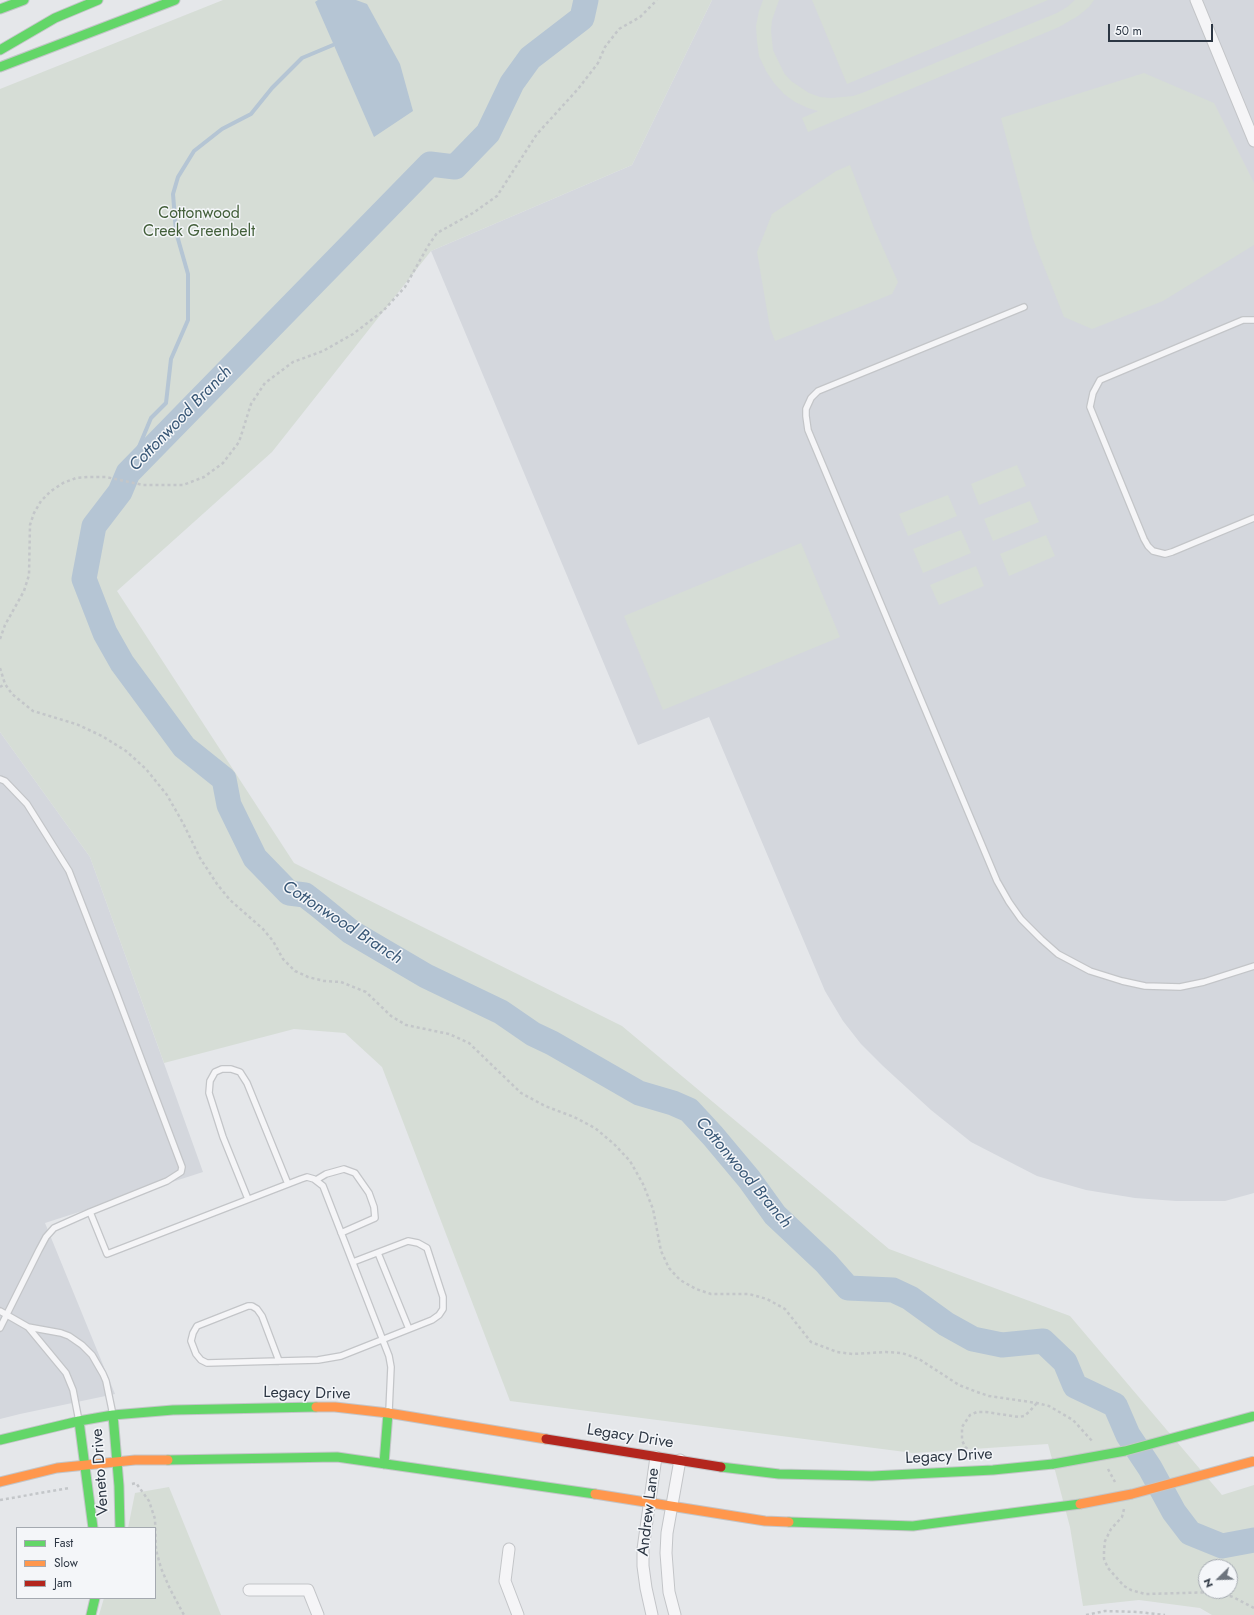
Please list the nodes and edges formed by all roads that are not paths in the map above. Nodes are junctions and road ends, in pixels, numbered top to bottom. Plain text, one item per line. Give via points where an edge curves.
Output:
1 (24, 0) edge
2 (98, 0) edge
3 (175, 0) edge
4 (1196, 0) edge
5 (0, 9) edge
6 (0, 50) edge
7 (0, 67) edge
8 (1254, 141) edge
9 (1024, 307) dead end
10 (1254, 320) edge
11 (1254, 518) edge
12 (0, 779) edge
13 (1254, 966) edge
14 (316, 1180) junction
15 (288, 1184) junction
16 (248, 1199) junction
17 (90, 1212) junction
18 (341, 1233) junction
19 (378, 1253) junction
20 (352, 1262) junction
21 (0, 1310) edge
22 (7, 1315) junction
23 (28, 1327) junction
24 (0, 1328) edge
25 (409, 1329) junction
26 (382, 1340) junction
27 (279, 1361) junction
28 (388, 1413) junction
29 (113, 1415) junction
30 (1254, 1416) edge
31 (79, 1421) junction
32 (0, 1440) edge
33 (656, 1457) junction
34 (680, 1460) junction
35 (117, 1461) junction
36 (1254, 1461) edge
37 (384, 1464) junction
38 (85, 1465) junction
39 (0, 1482) edge
40 (649, 1503) junction
41 (671, 1506) junction
42 (93, 1527) edge
43 (120, 1527) edge
44 (509, 1549) dead end
45 (249, 1590) dead end
46 (95, 1599) edge
47 (91, 1615) edge
48 (318, 1615) edge
49 (518, 1615) edge
50 (652, 1615) edge
51 (675, 1615) edge

1 - 5 main road
2 - 6 main road via 55,18
3 - 7 main road
4 - 8 street
9 - 13 lane via 818,391 806,409 806,422 811,438 997,881 1021,919 1048,946 1073,962 1102,976 1135,984 1169,987 1192,985
10 - 11 lane via 1243,320 1100,380 1093,393 1090,407 1144,539 1153,551 1165,554 1172,552
12 - 17 lane via 27,804 69,870 182,1167 181,1172 167,1181
14 - 15 lane via 307,1177
14 - 18 lane via 323,1186
14 - 18 lane via 344,1169 355,1173 369,1192 375,1218
15 - 16 lane
15 - 16 lane via 247,1083 240,1072 222,1069 215,1072 210,1081 209,1093 223,1137
16 - 17 lane via 106,1254
17 - 22 lane via 54,1228 46,1237
18 - 20 lane
19 - 20 lane
19 - 25 lane
19 - 25 lane via 408,1242 418,1243 427,1248 443,1297 443,1308 439,1316
20 - 26 lane
21 - 22 lane
22 - 23 lane
22 - 24 lane
23 - 29 lane via 69,1336 92,1355 106,1381
23 - 31 lane via 66,1374 73,1390
25 - 26 lane
26 - 27 lane via 334,1358
26 - 28 lane via 391,1367
27 - 27 lane via 206,1363 196,1354 191,1341 193,1333 197,1326 252,1306 257,1308 262,1316
28 - 29 main road, Legacy Drive via 335,1407 172,1410
28 - 33 main road, Legacy Drive
28 - 37 main road
29 - 31 main road, Legacy Drive
29 - 35 main road, Veneto Drive
30 - 34 main road, Legacy Drive, bridge via 1093,1458 993,1470 872,1476 779,1474
31 - 32 main road, Legacy Drive
31 - 38 main road, Veneto Drive
33 - 34 main road, Legacy Drive
33 - 40 street, Andrew Lane
34 - 41 street, Andrew Lane
35 - 37 main road via 337,1457
35 - 38 main road
35 - 43 main road, Veneto Drive
36 - 41 main road, bridge via 1132,1494 1080,1504 913,1526 765,1521
37 - 40 main road
38 - 39 main road via 57,1468
38 - 42 main road, Veneto Drive
40 - 41 main road
40 - 50 street, Andrew Lane via 643,1566
41 - 51 street, Andrew Lane via 666,1553 669,1592
44 - 49 street via 505,1581
45 - 48 street via 308,1590
46 - 47 main road

